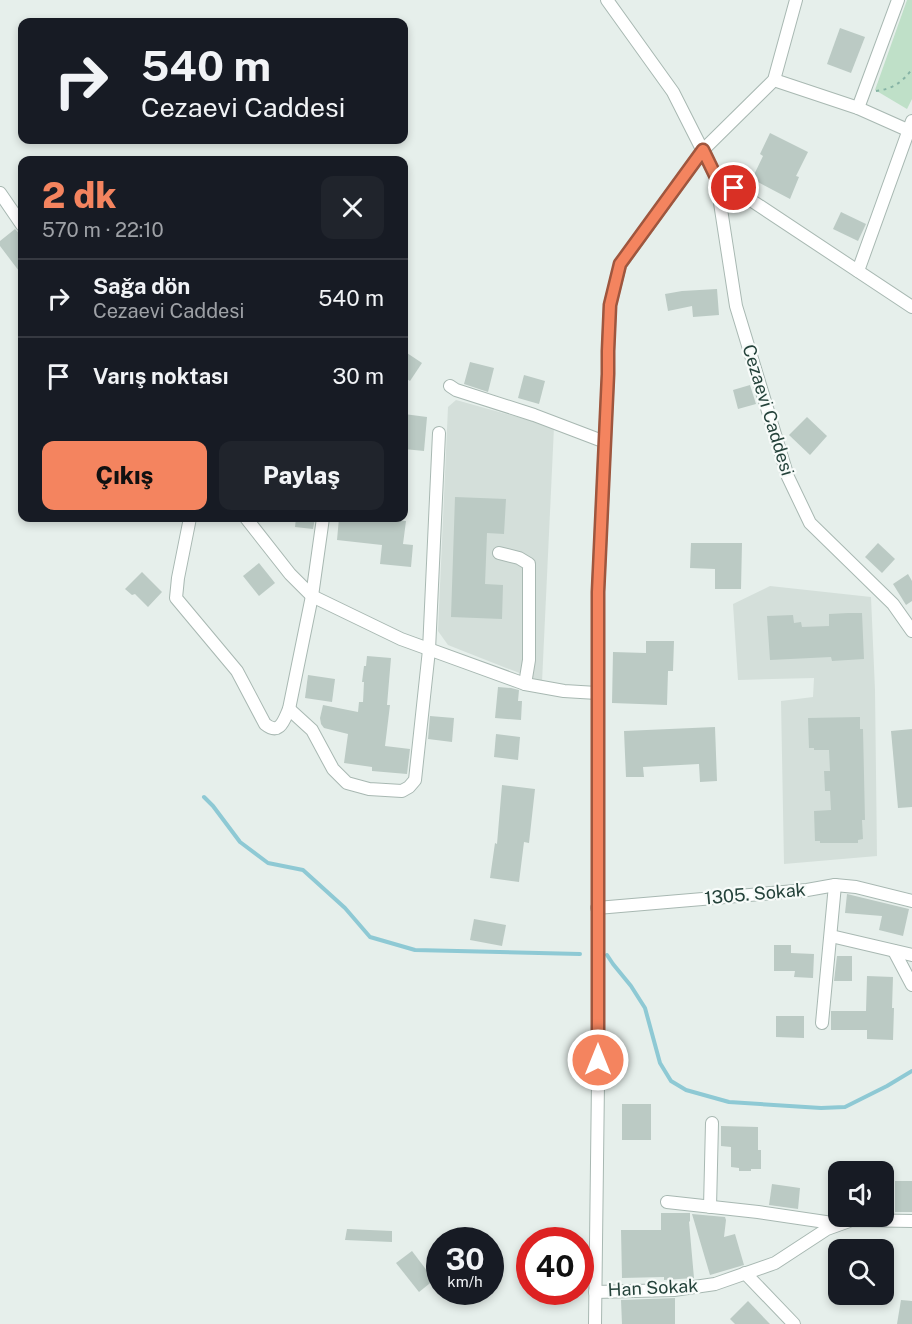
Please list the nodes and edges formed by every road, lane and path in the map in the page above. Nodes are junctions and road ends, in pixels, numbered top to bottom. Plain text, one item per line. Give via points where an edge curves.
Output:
1 (607, 0) edge
2 (796, 0) edge
3 (898, 0) edge
4 (912, 69) edge
5 (774, 80) junction
6 (864, 93) junction
7 (858, 108) junction
8 (911, 128) edge
9 (703, 150) junction
10 (716, 177) junction
11 (0, 193) edge
12 (18, 219) edge
13 (858, 271) junction
14 (912, 307) edge
15 (450, 386) dead end
16 (439, 433) dead end
17 (605, 442) junction
18 (189, 522) edge
19 (249, 522) edge
20 (322, 522) edge
21 (499, 553) dead end
22 (312, 596) junction
23 (912, 631) edge
24 (429, 650) junction
25 (525, 684) junction
26 (597, 693) junction
27 (289, 709) junction
28 (835, 885) junction
29 (912, 901) edge
30 (597, 908) junction
31 (831, 936) junction
32 (894, 951) junction
33 (912, 956) edge
34 (912, 985) edge
35 (822, 1023) dead end
36 (712, 1123) dead end
37 (667, 1202) dead end
38 (710, 1207) junction
39 (894, 1221) edge
40 (912, 1221) edge
41 (828, 1222) edge
42 (832, 1227) edge
43 (746, 1273) junction
44 (595, 1292) junction
45 (595, 1324) edge
46 (794, 1324) edge

1 - 9 street, Cezaevi Caddesi via 673,92
2 - 5 street
3 - 6 street
4 - 6 path via 888,90
5 - 7 street
5 - 9 street
6 - 7 street
7 - 8 street
8 - 13 street
9 - 10 street, Cezaevi Caddesi
9 - 17 street via 620,264 610,305
10 - 13 street
10 - 23 street, Cezaevi Caddesi via 736,306 788,477 810,523 893,604
11 - 12 street
13 - 14 street
15 - 17 street
16 - 24 street
17 - 26 street
18 - 27 street via 176,598 237,671 265,724 276,728
19 - 22 street
20 - 22 street
21 - 25 street via 529,564 529,660
22 - 24 street
22 - 27 street
24 - 25 street
24 - 27 street via 414,780 402,791 347,783 333,769 312,730
25 - 26 street
26 - 30 street
28 - 29 street, 1305. Sokak
28 - 30 street, 1305. Sokak
28 - 31 street
30 - 44 street
31 - 32 street
31 - 35 street
32 - 33 street
32 - 34 street
36 - 38 street
37 - 38 street
38 - 41 street
39 - 40 street, Han Sokak
42 - 43 street, Han Sokak via 775,1263
43 - 44 street, Han Sokak via 715,1284 674,1290
43 - 46 street
44 - 45 street

